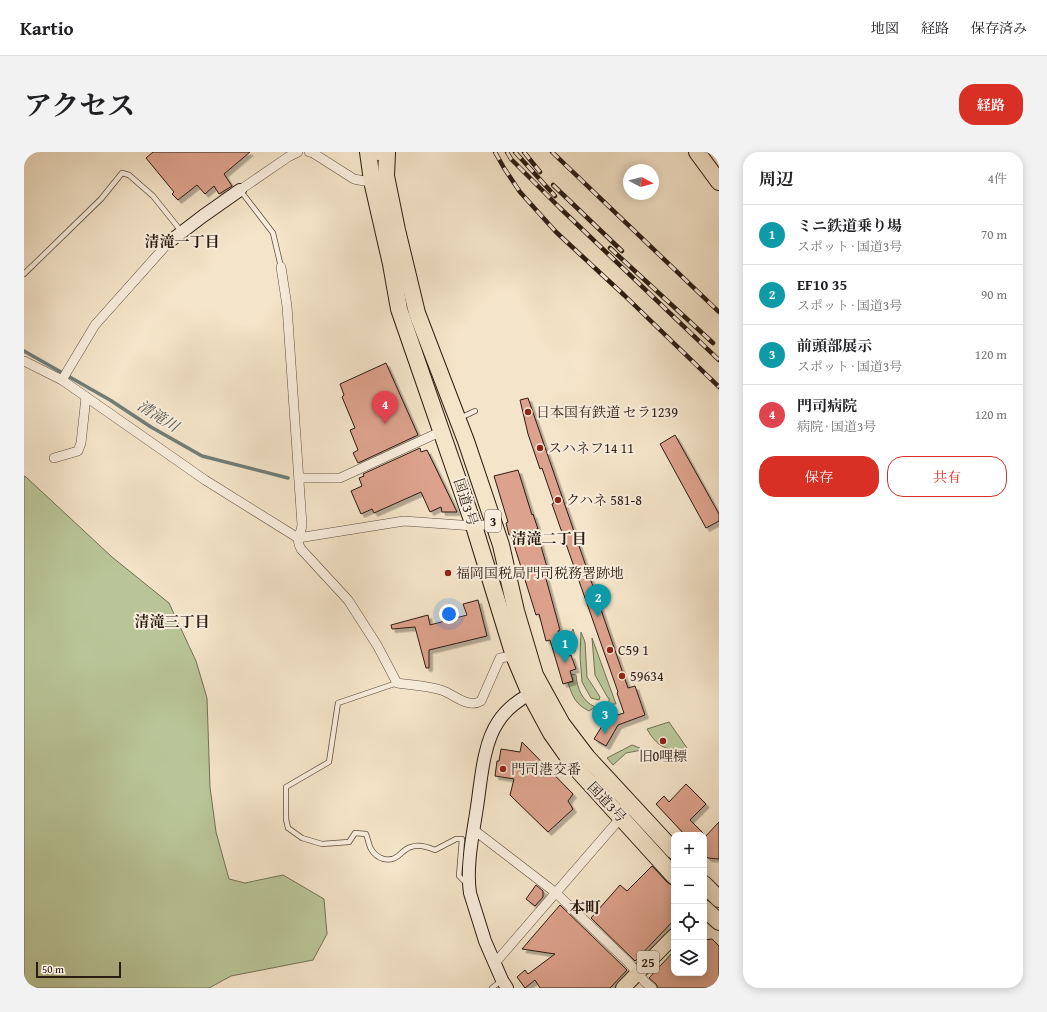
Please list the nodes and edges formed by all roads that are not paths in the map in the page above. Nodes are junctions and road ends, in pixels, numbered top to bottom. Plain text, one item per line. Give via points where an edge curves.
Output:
1 (298, 152) edge
2 (309, 152) edge
3 (368, 152) edge
4 (384, 152) edge
5 (697, 152) edge
6 (287, 155) edge
7 (372, 181) junction
8 (719, 182) edge
9 (240, 190) junction
10 (182, 232) junction
11 (170, 242) joint
12 (281, 267) joint
13 (24, 274) edge
14 (24, 361) edge
15 (62, 380) junction
16 (86, 397) junction
17 (475, 411) dead end
18 (457, 420) junction
19 (442, 432) junction
20 (54, 458) dead end
21 (299, 478) junction
22 (494, 524) junction
23 (474, 526) junction
24 (298, 538) junction
25 (514, 656) junction
26 (397, 683) junction
27 (530, 694) junction
28 (632, 805) junction
29 (621, 817) junction
30 (474, 830) junction
31 (671, 848) edge
32 (671, 873) edge
33 (469, 884) junction
34 (556, 893) junction
35 (707, 911) edge
36 (719, 922) edge
37 (671, 940) edge
38 (495, 963) junction
39 (645, 981) edge
40 (504, 984) edge
41 (492, 988) edge
42 (623, 988) edge

1 - 6 street
2 - 7 street via 354,179
3 - 7 highway, 国道3号 / 3
4 - 18 highway, 国道3号 / 3 via 386,176 417,313
5 - 8 highway
6 - 9 street
7 - 19 highway, 国道3号 / 3 via 399,309
9 - 10 street
9 - 12 lane via 273,233
10 - 11 street
10 - 13 lane via 153,196 129,175 122,173 101,199
11 - 15 street via 95,325
12 - 21 street via 287,306
14 - 15 street
15 - 16 street
16 - 20 street via 78,451
16 - 24 street via 205,480
17 - 18 lane
18 - 22 highway, 国道3号 / 3
19 - 21 street via 340,478
19 - 23 highway, 国道3号 / 3
21 - 24 street via 302,525
22 - 23 street
22 - 28 highway, 国道3号 / 3 via 535,675 562,724 587,757
23 - 24 street via 404,521
23 - 25 highway, 国道3号 / 3
24 - 26 street via 300,549 348,600 377,645
25 - 26 street via 500,658 481,701 476,704 469,704 441,690
25 - 27 highway, 国道3号 / 3
26 - 33 lane via 338,703 329,762 286,787 288,828 302,838 322,844 349,842 354,833 366,834 376,856 386,860 393,859 410,847 428,847 435,850 456,839 462,839 459,876
27 - 29 highway, 国道3号 / 3 via 551,733 575,767
27 - 30 street via 507,710 491,735
28 - 29 street
28 - 31 highway, 国道3号 / 3
29 - 32 highway, 国道3号 / 3
29 - 34 street
30 - 33 street
30 - 34 street
33 - 38 street via 485,941
34 - 38 street
34 - 39 street
35 - 36 highway
37 - 39 main road, 25
38 - 40 street
39 - 42 main road, 25
40 - 41 lane

